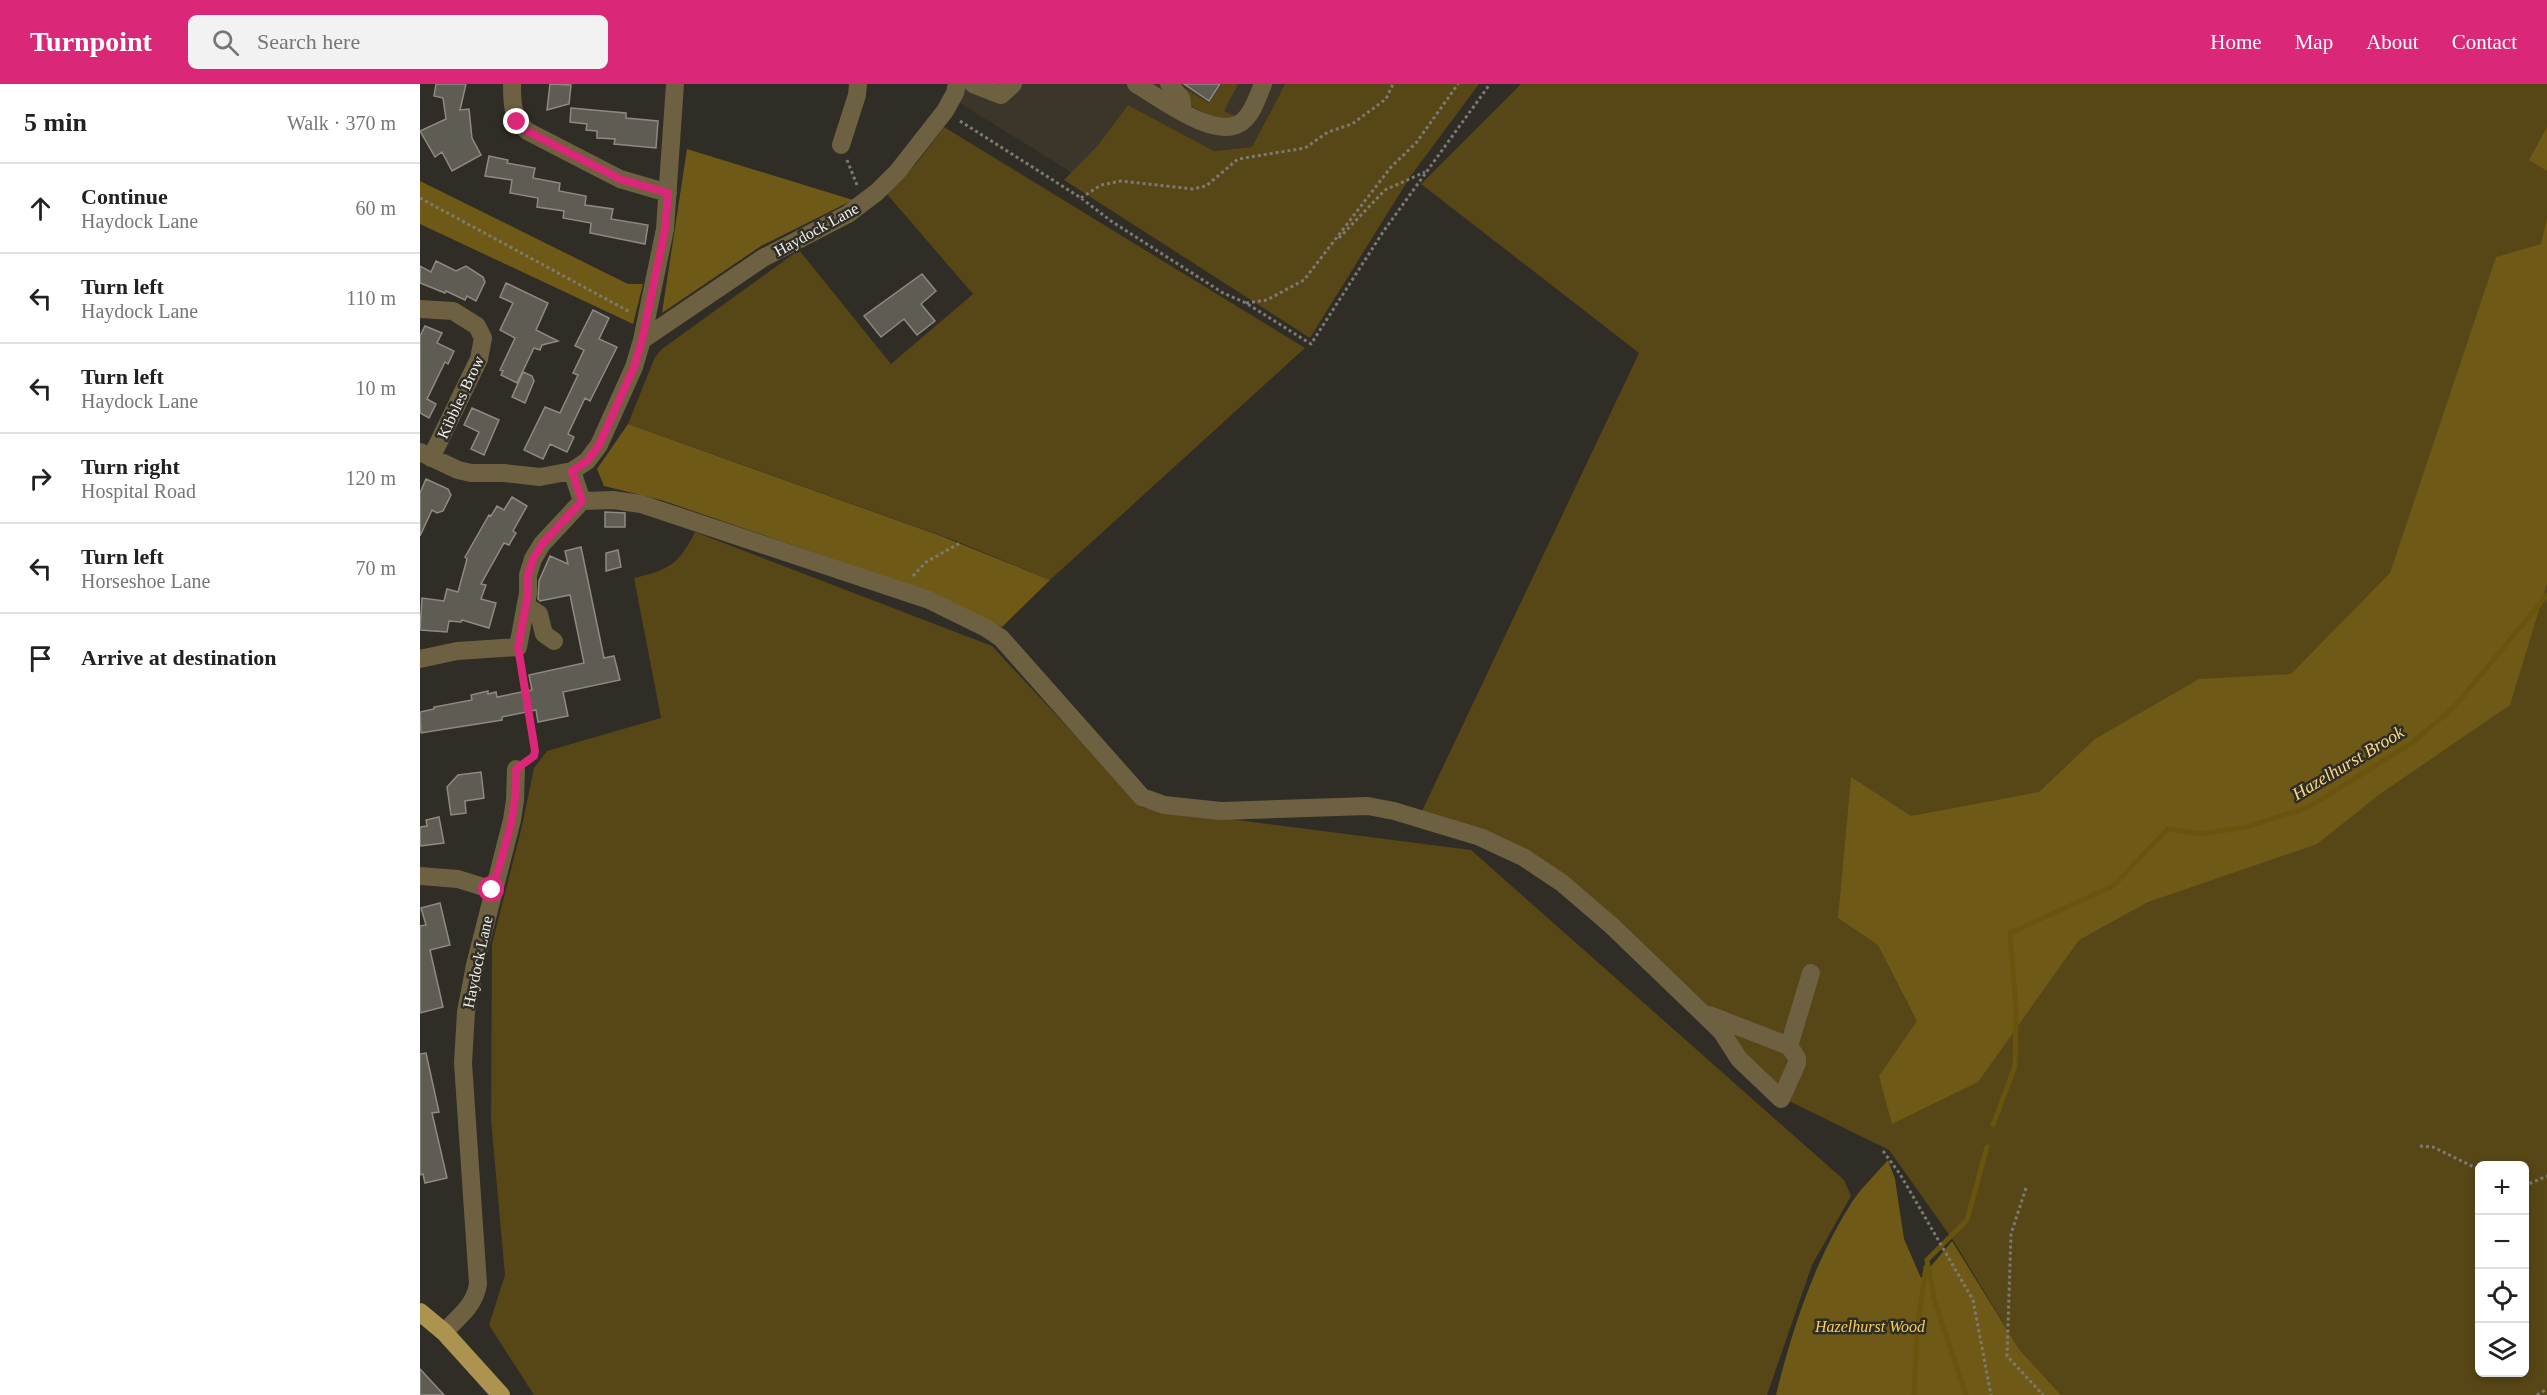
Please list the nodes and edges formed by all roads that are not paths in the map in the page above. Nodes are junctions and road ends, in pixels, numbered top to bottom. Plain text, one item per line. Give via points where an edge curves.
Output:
1 (512, 84) edge
2 (675, 84) edge
3 (858, 84) edge
4 (957, 84) edge
5 (973, 84) edge
6 (1013, 84) edge
7 (1136, 84) edge
8 (1169, 84) edge
9 (1263, 84) edge
10 (1183, 111) junction
11 (841, 145) road end
12 (668, 193) junction
13 (420, 309) edge
14 (642, 340) junction
15 (426, 455) edge
16 (572, 471) junction
17 (582, 501) junction
18 (526, 606) junction
19 (554, 641) dead end
20 (420, 660) edge
21 (516, 769) road end
22 (420, 876) edge
23 (492, 890) junction
24 (1811, 973) dead end
25 (1702, 1012) junction
26 (1789, 1046) junction
27 (420, 1312) edge
28 (444, 1332) junction
29 (501, 1395) edge

1 - 12 street via 513,113 527,131 620,179
2 - 12 street
3 - 11 street
4 - 14 street, Haydock Lane via 945,111 898,171 864,202 763,258
5 - 6 street via 1001,95
7 - 10 street
8 - 10 street via 1181,98
9 - 10 street via 1248,115 1234,126 1210,126
12 - 14 street via 665,229
13 - 15 street, Kibbles Brow via 453,311 477,327 483,338 479,359
14 - 16 street via 599,445 587,461
15 - 16 street via 471,474 540,477
16 - 17 street
17 - 18 street via 548,536 533,559
17 - 25 street via 641,504 929,600 986,628 1001,638 1142,797 1164,805 1221,811 1368,806 1480,837 1523,857 1562,884
18 - 19 street via 538,614 544,634
18 - 20 street via 518,647 456,651
21 - 23 street, Haydock Lane via 512,820
22 - 23 street via 458,879
23 - 28 street, Haydock Lane via 466,1012 463,1063 476,1295
24 - 26 street
25 - 26 street
25 - 26 street via 1721,1031 1743,1064 1780,1099 1797,1064
27 - 28 main road
28 - 29 main road

